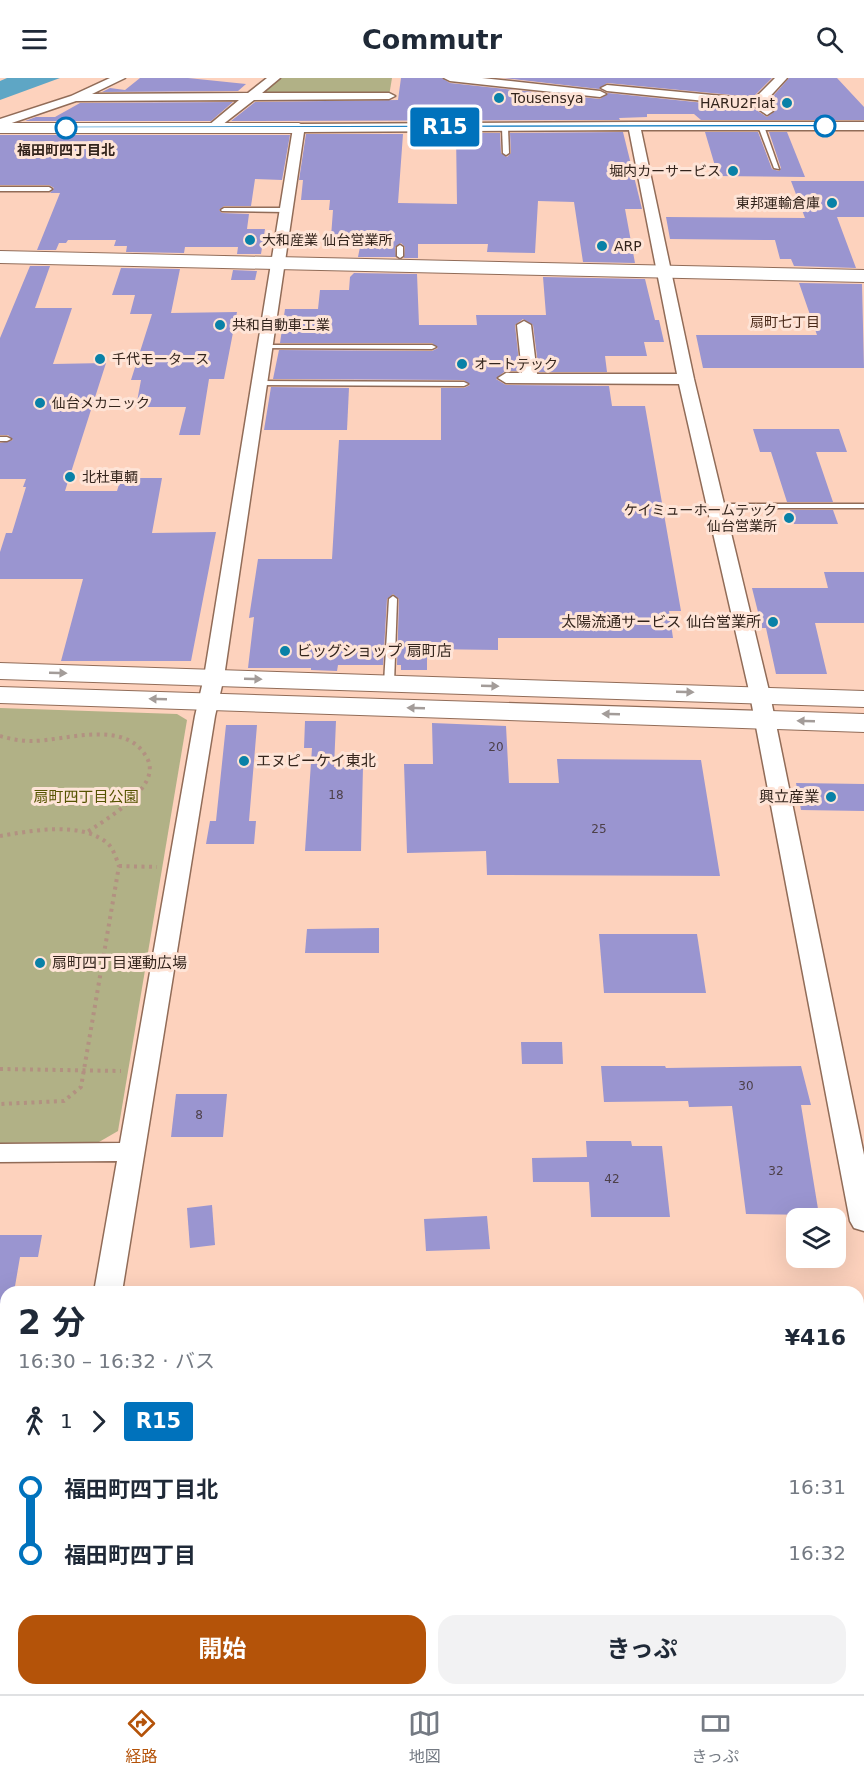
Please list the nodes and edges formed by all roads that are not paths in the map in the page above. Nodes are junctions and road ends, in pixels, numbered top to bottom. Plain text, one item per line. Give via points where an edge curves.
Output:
1 (119, 78) edge
2 (274, 78) edge
3 (450, 78) edge
4 (781, 78) edge
5 (607, 87) edge
6 (75, 98) junction
7 (250, 98) junction
8 (757, 103) junction
9 (390, 107) junction
10 (0, 123) edge
11 (634, 126) junction
12 (761, 126) junction
13 (784, 126) junction
14 (864, 126) edge
15 (565, 127) junction
16 (0, 128) edge
17 (213, 128) junction
18 (299, 128) junction
19 (505, 128) junction
20 (507, 153) dead end
21 (777, 168) dead end
22 (0, 189) edge
23 (49, 189) dead end
24 (224, 210) dead end
25 (286, 210) junction
26 (0, 249) edge
27 (0, 257) edge
28 (279, 258) junction
29 (662, 265) junction
30 (864, 267) edge
31 (864, 276) edge
32 (524, 325) dead end
33 (265, 346) junction
34 (432, 347) dead end
35 (506, 378) dead end
36 (530, 378) junction
37 (686, 378) junction
38 (259, 383) junction
39 (464, 384) dead end
40 (716, 506) junction
41 (864, 506) edge
42 (393, 599) dead end
43 (0, 671) edge
44 (389, 683) junction
45 (211, 689) junction
46 (0, 695) edge
47 (864, 699) edge
48 (762, 707) junction
49 (864, 723) edge
50 (131, 1152) junction
51 (0, 1153) edge
52 (864, 1221) edge
53 (109, 1286) edge

1 - 6 street
2 - 7 street
3 - 5 street
4 - 8 street
5 - 8 street
5 - 15 street
6 - 7 street
6 - 10 street
7 - 9 street
7 - 17 street
8 - 13 street
9 - 18 street
9 - 19 street
11 - 12 street
11 - 15 street
11 - 29 street
12 - 13 street
12 - 21 lane
13 - 14 street
15 - 19 street
16 - 17 street
17 - 18 street
18 - 25 street
19 - 20 lane
22 - 23 lane
24 - 25 lane
25 - 28 street
26 - 28 street
27 - 28 street
28 - 29 street
28 - 29 street via 400,251
28 - 33 street
29 - 30 street
29 - 31 street
29 - 37 street
32 - 36 street
33 - 34 lane
33 - 38 street
35 - 36 street
36 - 37 street
37 - 40 street
38 - 39 lane
38 - 45 street
40 - 41 lane
40 - 48 street
42 - 44 lane
43 -> 45 street
45 -> 44 street
44 -> 48 street
45 -> 46 street
48 -> 45 street
45 - 50 street
47 - 48 street
49 -> 48 street
48 - 52 street
50 - 51 street
50 - 53 street

